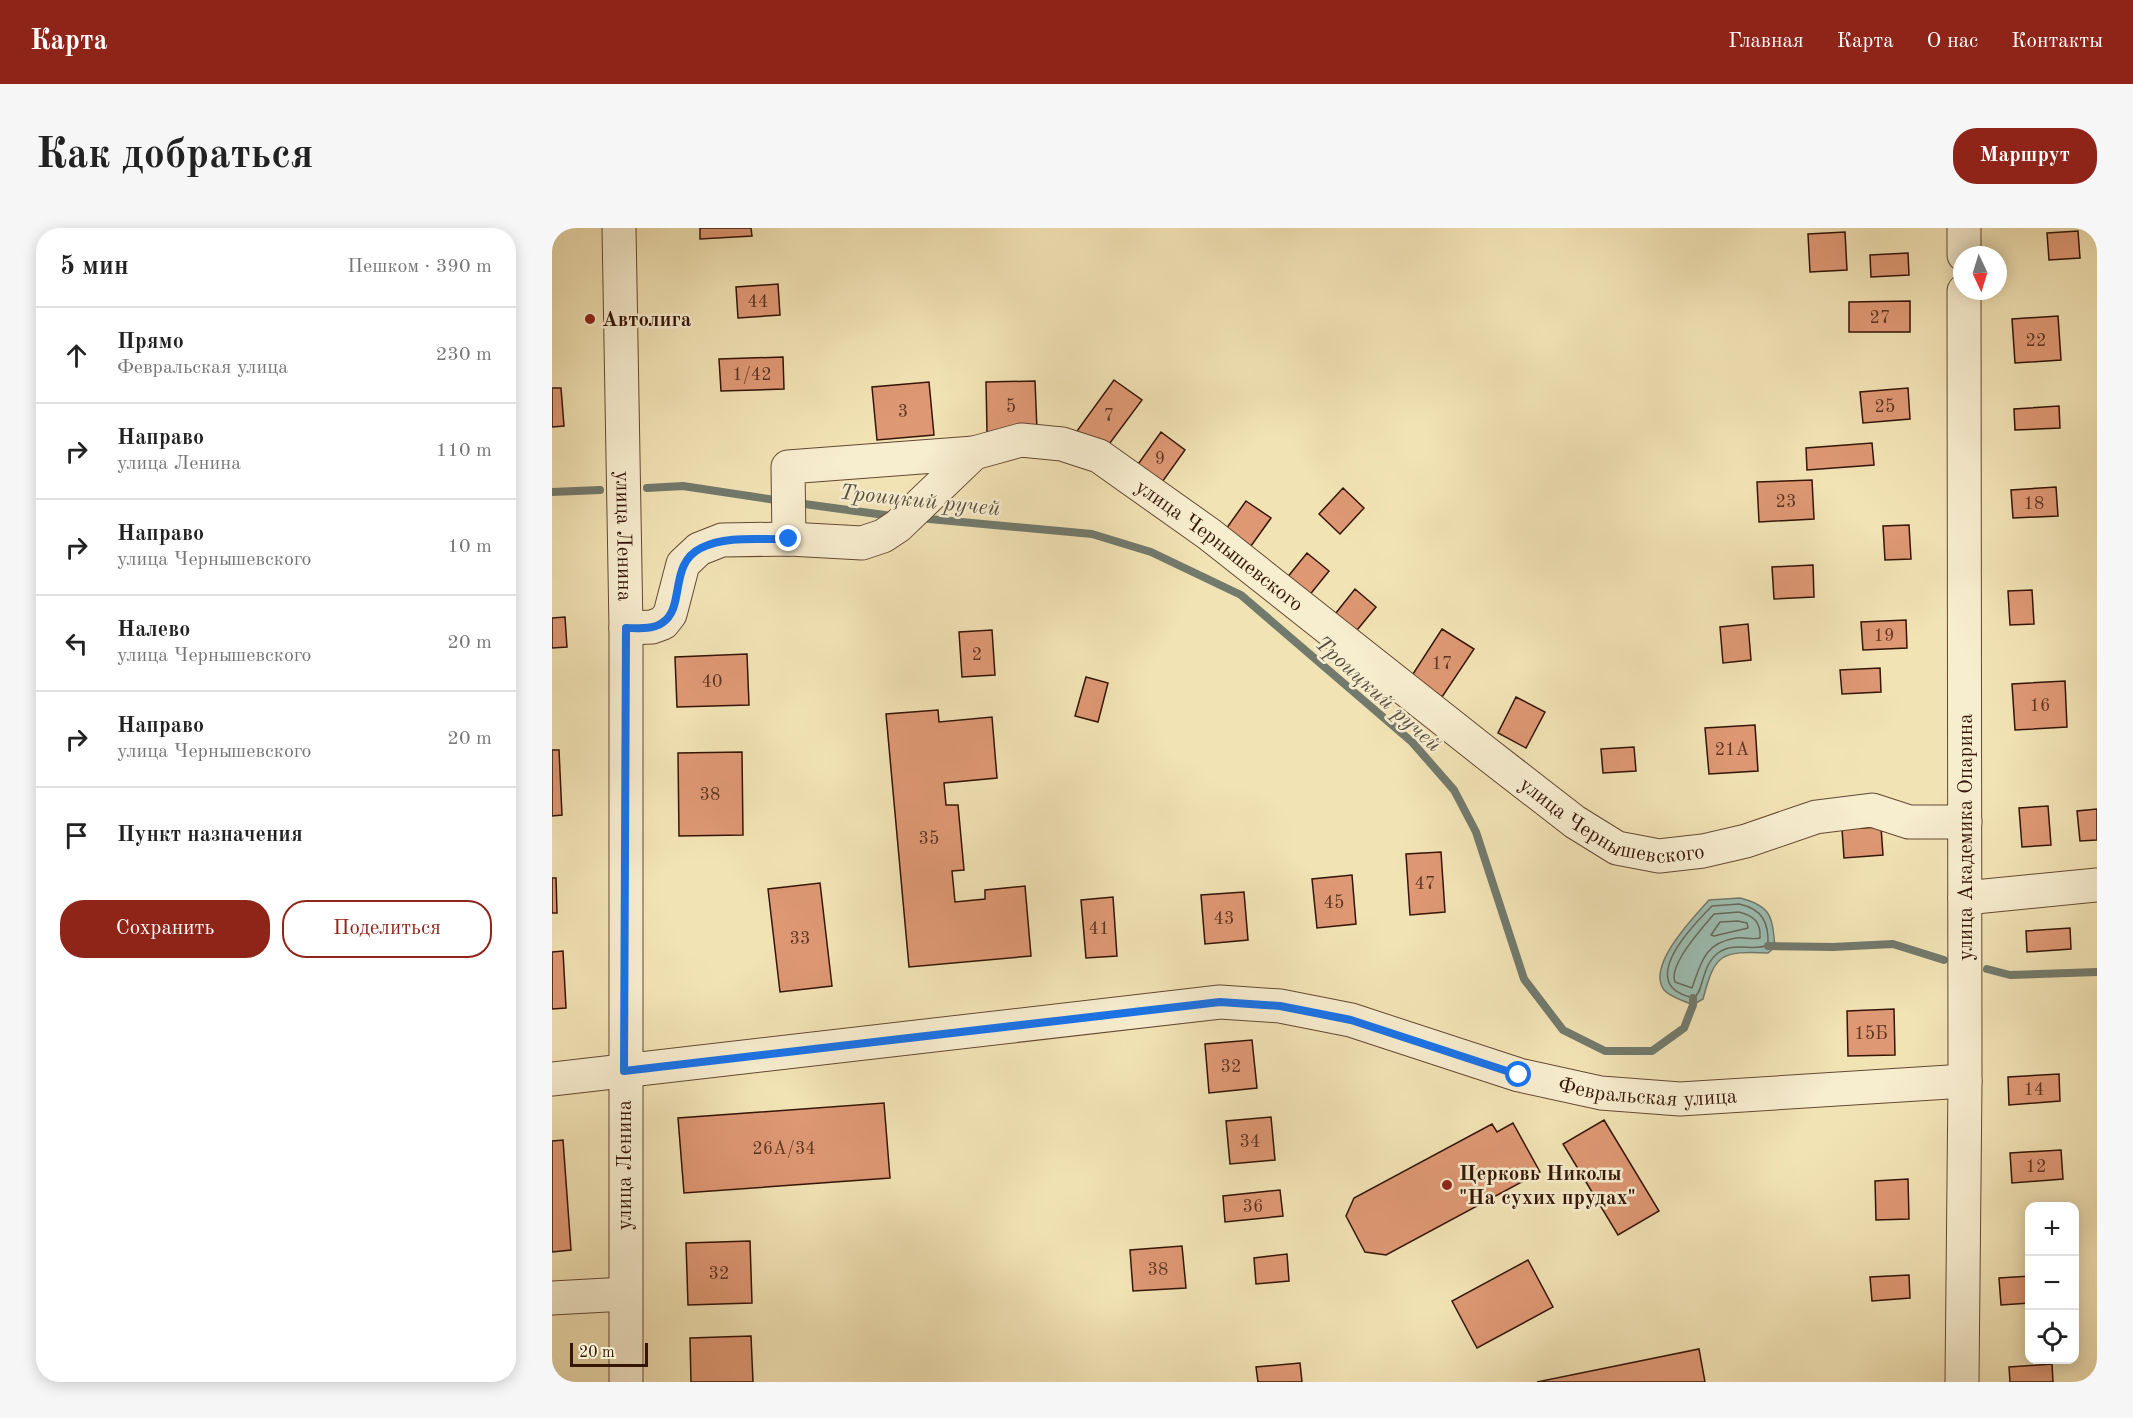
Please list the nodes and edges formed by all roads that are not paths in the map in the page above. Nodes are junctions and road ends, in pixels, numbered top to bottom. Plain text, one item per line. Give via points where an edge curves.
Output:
1 (620, 228) edge
2 (1964, 228) edge
3 (1964, 246) edge
4 (1964, 300) edge
5 (974, 453) junction
6 (788, 516) junction
7 (626, 628) junction
8 (1965, 822) junction
9 (2097, 885) edge
10 (1965, 898) junction
11 (624, 1071) junction
12 (552, 1079) edge
13 (1965, 1081) junction
14 (625, 1294) junction
15 (552, 1298) edge
16 (626, 1382) edge
17 (1962, 1382) edge

1 - 7 street, улица Ленина
2 - 3 street
4 - 8 street, улица Академика Опарина
5 - 6 street, улица Чернышевского via 884,537 862,543
5 - 6 street via 788,467
5 - 8 street, улица Чернышевского via 1021,440 1062,444 1099,456 1209,534 1575,822 1617,848 1659,856 1703,851 1816,817 1872,810 1909,822
6 - 7 street, улица Чернышевского via 699,549 683,564 670,614 663,623
7 - 11 street, улица Ленина
8 - 10 street, улица Академика Опарина
9 - 10 street
10 - 13 street, улица Академика Опарина
11 - 12 street, Февральская улица
11 - 13 street, Февральская улица via 1220,1002 1280,1006 1351,1020 1519,1075 1601,1093 1680,1099
11 - 14 street, улица Ленина
13 - 17 street, улица Академика Опарина
14 - 15 street
14 - 16 street, улица Ленина

